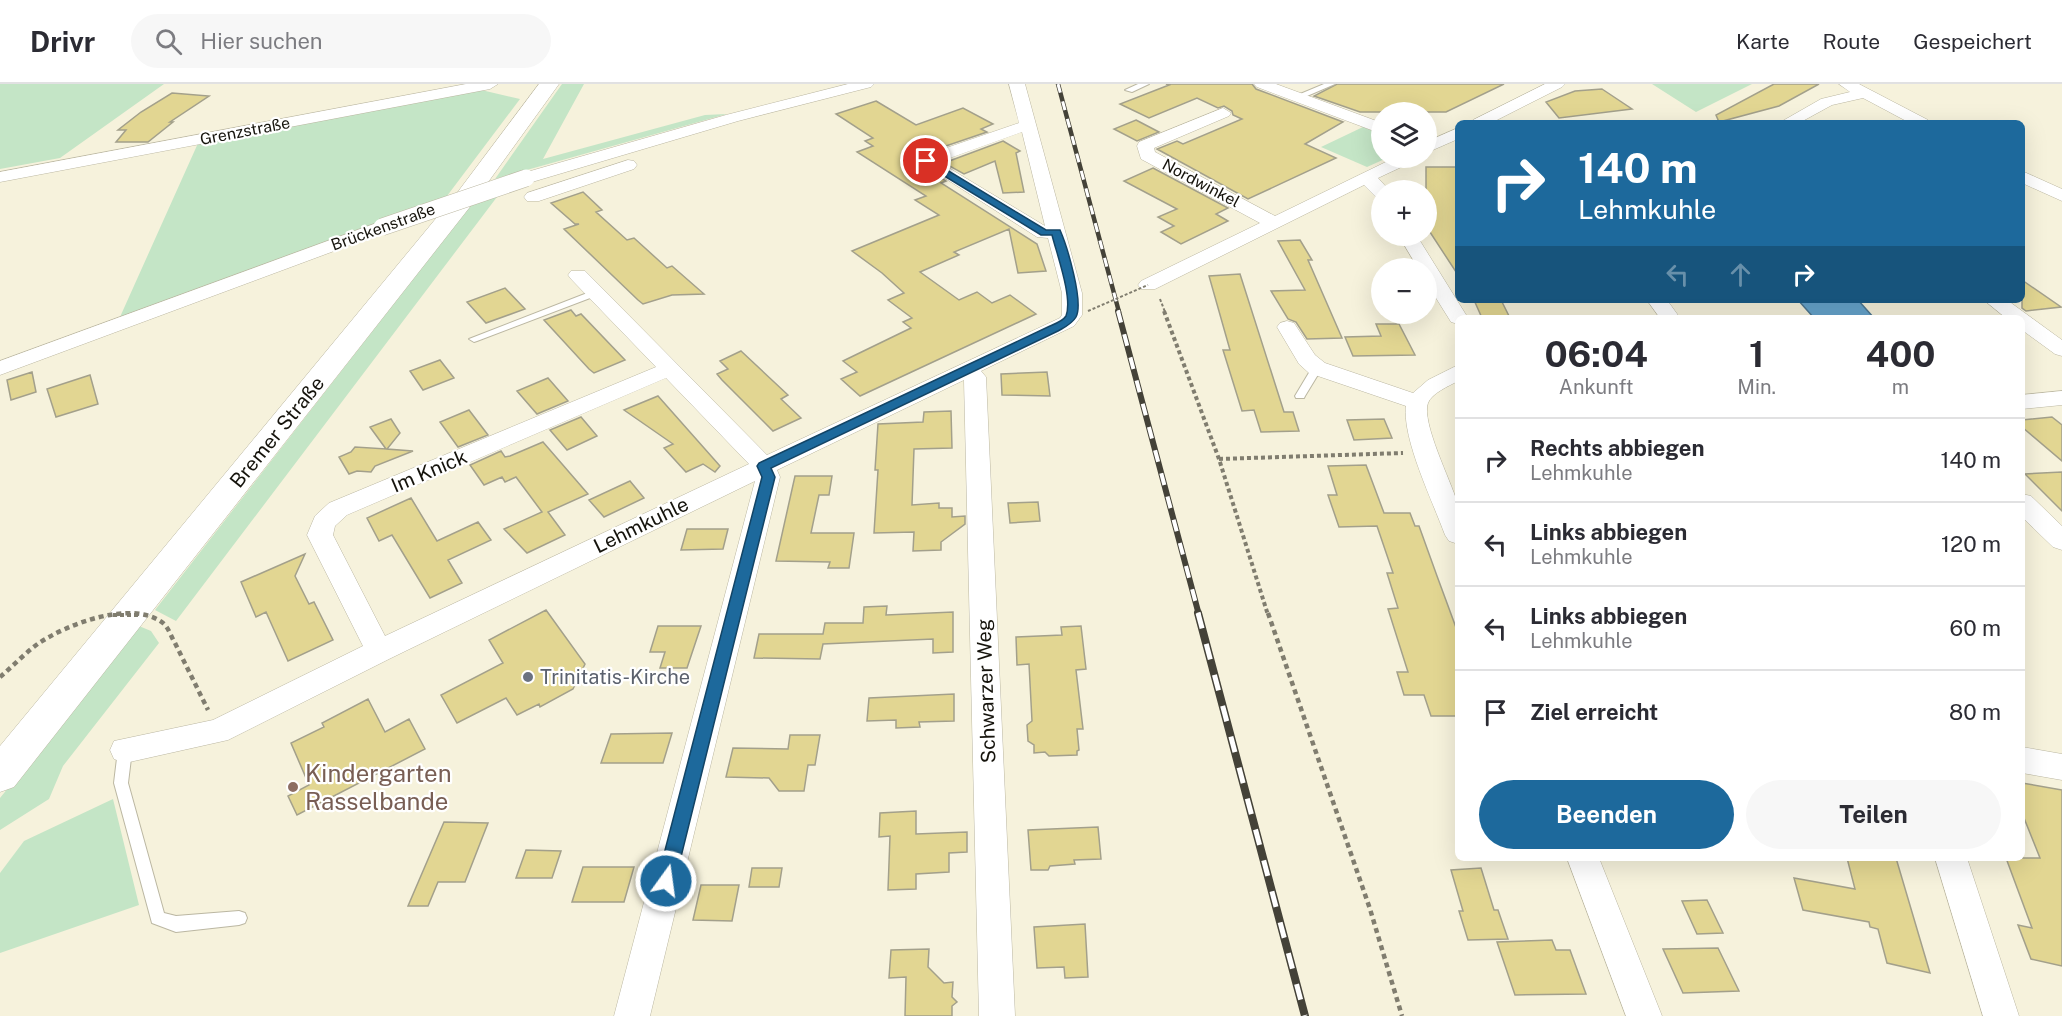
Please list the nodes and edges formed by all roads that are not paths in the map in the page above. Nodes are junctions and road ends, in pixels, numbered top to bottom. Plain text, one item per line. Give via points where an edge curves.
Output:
1 (490, 84) edge
2 (549, 84) edge
3 (866, 84) edge
4 (1017, 84) edge
5 (1145, 84) edge
6 (1262, 84) edge
7 (1331, 84) edge
8 (1554, 84) edge
9 (1847, 84) edge
10 (1129, 90) dead end
11 (1864, 93) junction
12 (1297, 97) junction
13 (773, 107) junction
14 (1506, 110) junction
15 (1223, 113) dead end
16 (1485, 120) edge
17 (1522, 120) edge
18 (1793, 120) edge
19 (1916, 120) edge
20 (1371, 125) edge
21 (1027, 127) junction
22 (1455, 134) edge
23 (1437, 142) edge
24 (1384, 168) edge
25 (0, 177) edge
26 (1363, 178) junction
27 (2025, 178) edge
28 (1371, 182) edge
29 (2062, 196) edge
30 (533, 197) dead end
31 (1273, 222) junction
32 (1056, 232) junction
33 (1414, 246) edge
34 (578, 275) dead end
35 (1151, 283) road end
36 (595, 293) junction
37 (1659, 303) edge
38 (1998, 303) edge
39 (1456, 315) edge
40 (1669, 315) edge
41 (2015, 315) edge
42 (2025, 323) edge
43 (1287, 327) dead end
44 (474, 339) dead end
45 (2062, 350) edge
46 (0, 368) edge
47 (1317, 368) junction
48 (670, 369) junction
49 (966, 370) junction
50 (1455, 374) edge
51 (1300, 396) dead end
52 (2062, 398) edge
53 (1417, 402) junction
54 (2025, 402) edge
55 (764, 466) junction
56 (2025, 505) edge
57 (1455, 527) edge
58 (2062, 541) edge
59 (379, 651) junction
60 (125, 750) joint
61 (2025, 761) edge
62 (2062, 767) edge
63 (0, 775) edge
64 (1584, 861) edge
65 (1952, 861) edge
66 (239, 918) dead end
67 (632, 1016) edge
68 (997, 1016) edge
69 (1644, 1016) edge
70 (2001, 1016) edge

1 - 25 street, Grenzstraße
2 - 63 main road, Bremer Straße via 465,198
3 - 13 street, Brückenstraße
4 - 21 street, Lehmkuhle
5 - 10 lane
6 - 12 street
7 - 12 lane
8 - 14 street
9 - 11 street
11 - 18 street via 1827,102
11 - 19 street
12 - 20 street
13 - 30 street via 775,117
13 - 46 street, Brückenstraße, bridge via 526,178
14 - 16 street
14 - 17 street
15 - 31 street, Nordwinkel via 1145,146 1147,155
21 - 32 street, Lehmkuhle
21 - 32 street via 926,161 1044,233
22 - 23 street
24 - 26 street, Nordwinkel
26 - 28 street
26 - 31 street, Nordwinkel
27 - 29 street
31 - 35 street, Nordwinkel
32 - 49 street, Lehmkuhle via 1072,293 1072,315 1054,329
33 - 39 street
34 - 36 street
36 - 44 lane
36 - 48 street
37 - 40 street
38 - 41 street
42 - 45 street
43 - 47 street
47 - 51 lane
47 - 53 street
48 - 55 street
48 - 59 street, Im Knick via 338,509 324,522 320,535
49 - 55 street, Lehmkuhle
49 - 68 street, Schwarzer Weg via 975,377
50 - 53 street
52 - 54 street
53 - 57 street via 1415,414
55 - 59 street, Lehmkuhle
55 - 67 street via 768,477
56 - 58 street
59 - 60 street, Lehmkuhle via 218,731
60 - 66 lane via 121,783 158,918 176,924
61 - 62 street
64 - 69 street
65 - 70 street

